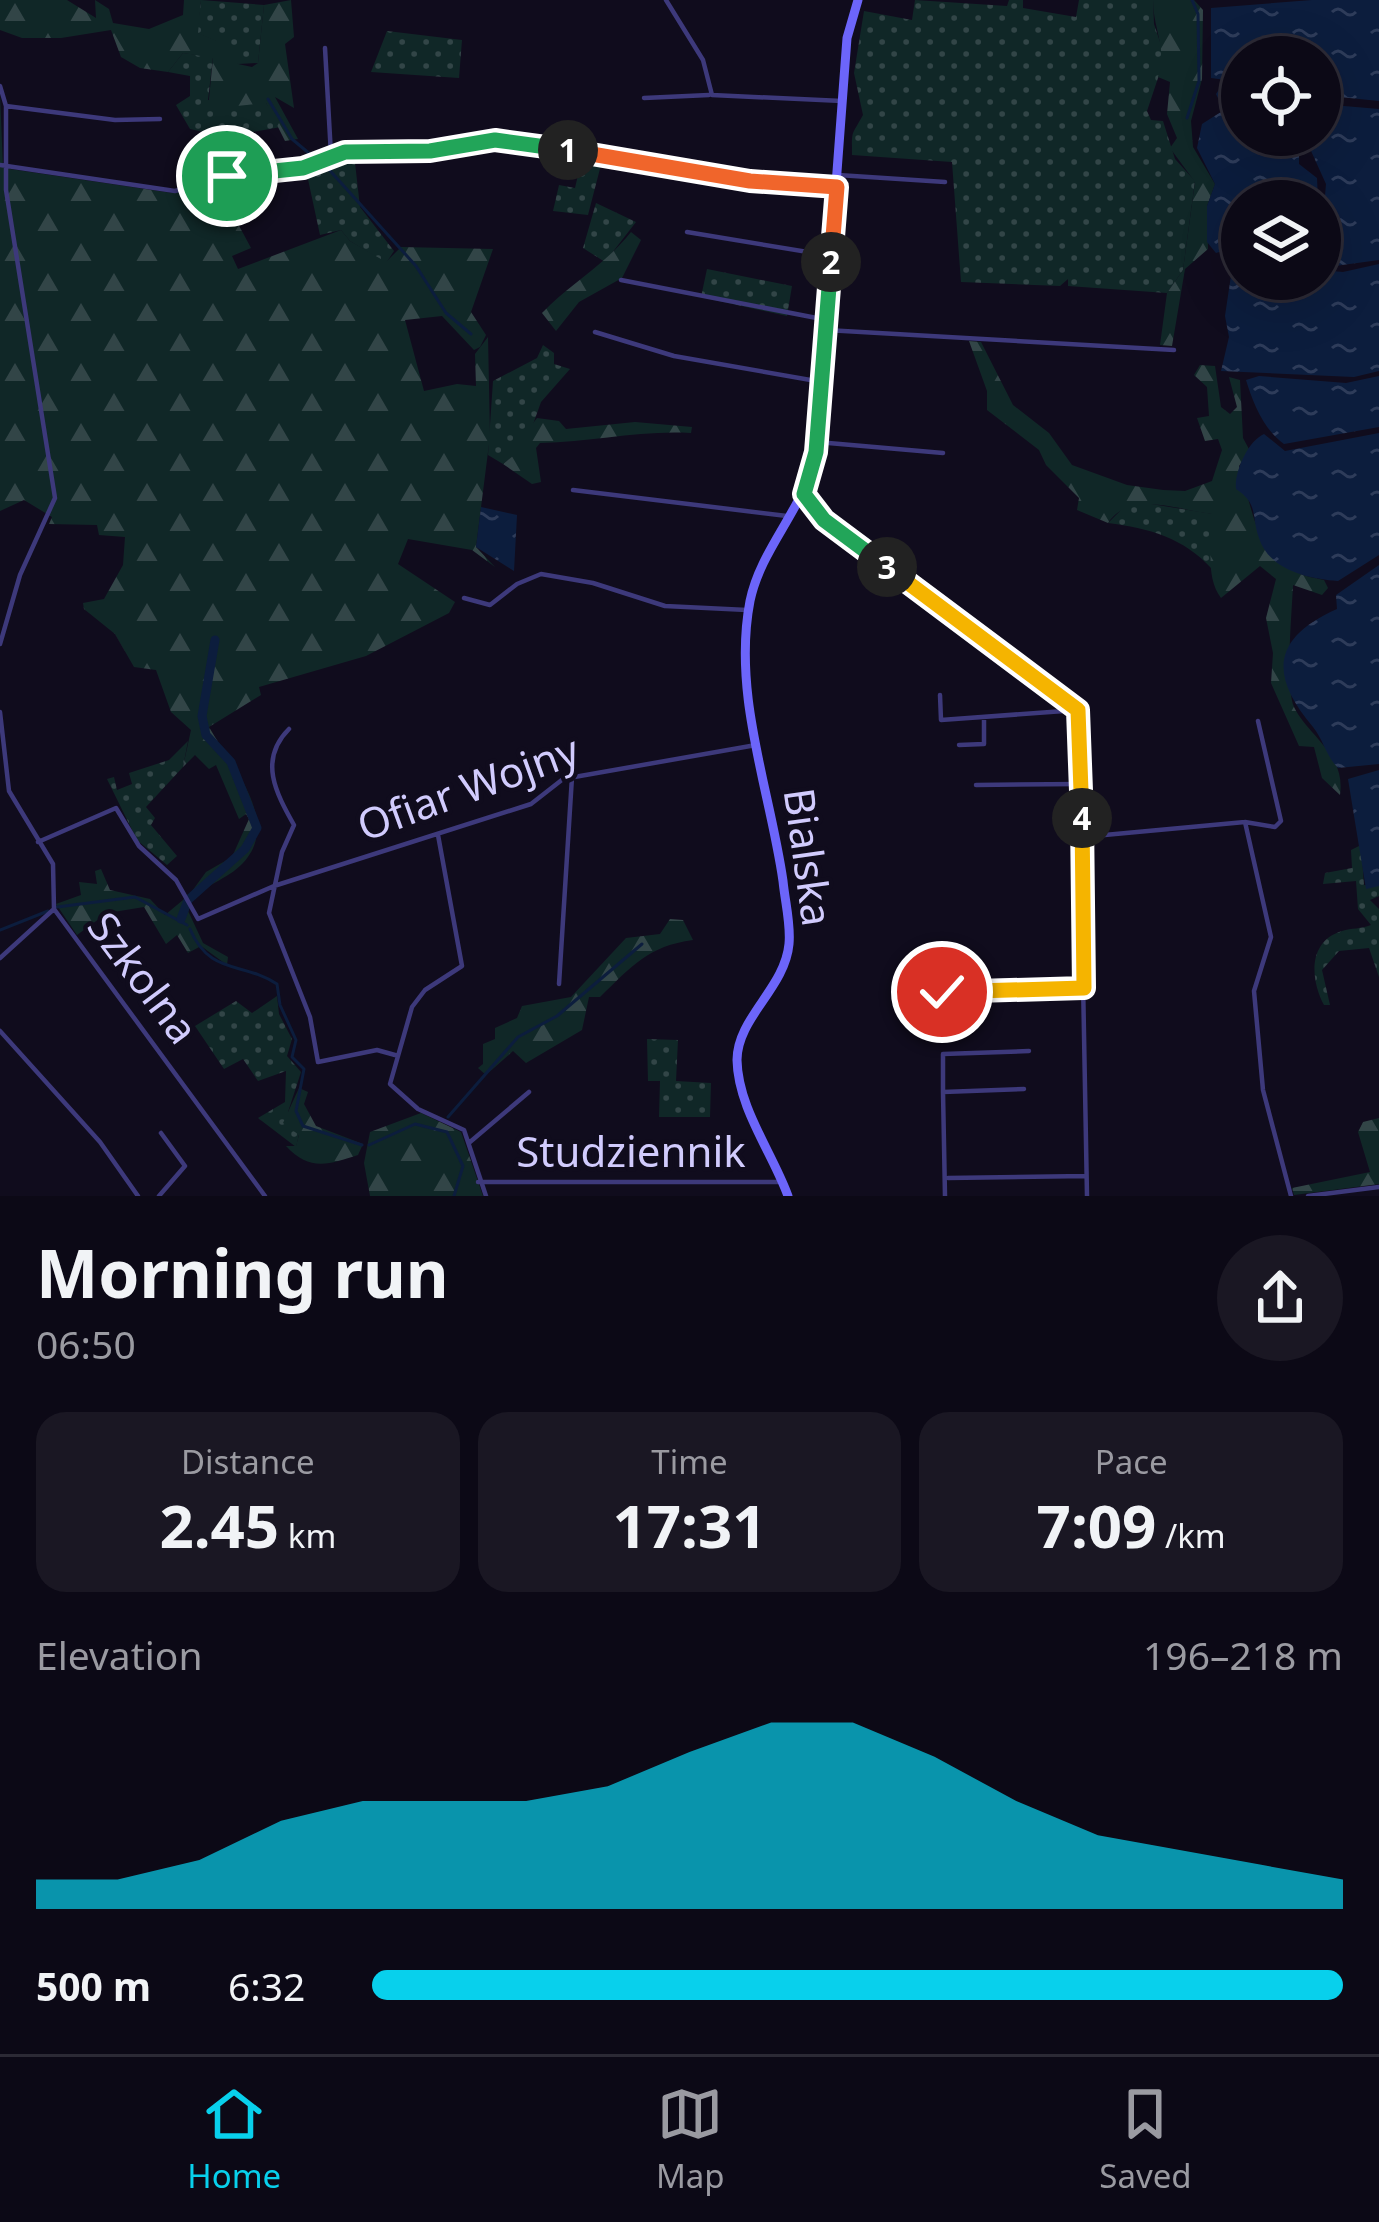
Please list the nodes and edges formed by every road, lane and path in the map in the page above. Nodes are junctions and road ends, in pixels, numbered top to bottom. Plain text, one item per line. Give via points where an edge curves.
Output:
1 (666, 0) edge
2 (858, 0) edge
3 (325, 48) dead end
4 (0, 86) edge
5 (712, 95) junction
6 (644, 98) dead end
7 (842, 101) junction
8 (6, 106) junction
9 (160, 119) dead end
10 (332, 155) junction
11 (2, 165) edge
12 (837, 181) junction
13 (945, 182) dead end
14 (687, 232) dead end
15 (832, 256) junction
16 (621, 280) dead end
17 (826, 325) junction
18 (595, 332) dead end
19 (1174, 350) dead end
20 (822, 382) junction
21 (818, 442) junction
22 (944, 452) dead end
23 (573, 490) dead end
24 (804, 494) junction
25 (791, 517) junction
26 (464, 598) dead end
27 (749, 610) junction
28 (0, 644) edge
29 (940, 694) dead end
30 (1078, 710) junction
31 (0, 712) edge
32 (984, 717) junction
33 (1258, 721) dead end
34 (289, 729) dead end
35 (757, 745) junction
36 (958, 745) dead end
37 (572, 777) junction
38 (1082, 784) junction
39 (976, 785) dead end
40 (1245, 822) junction
41 (438, 833) junction
42 (1083, 837) junction
43 (38, 842) junction
44 (274, 886) junction
45 (54, 909) junction
46 (0, 958) edge
47 (559, 984) dead end
48 (1084, 988) junction
49 (942, 992) dead end
50 (0, 1031) edge
51 (1029, 1051) dead end
52 (395, 1055) junction
53 (1024, 1089) dead end
54 (529, 1091) dead end
55 (943, 1092) junction
56 (161, 1133) dead end
57 (470, 1142) junction
58 (1086, 1176) junction
59 (945, 1178) junction
60 (478, 1182) junction
61 (783, 1182) junction
62 (1379, 1187) edge
63 (138, 1196) edge
64 (159, 1196) edge
65 (265, 1196) edge
66 (486, 1196) edge
67 (788, 1196) edge
68 (945, 1196) edge
69 (1087, 1196) edge
70 (1292, 1196) edge
71 (1308, 1196) edge

1 - 5 street via 703,60
2 - 7 street, Bialska
3 - 10 street
4 - 8 street
5 - 6 street
5 - 7 street
7 - 12 street, Bialska
8 - 9 street
8 - 11 street
10 - 11 street via 303,168 242,171 175,191
10 - 12 street via 506,140 750,181
11 - 28 street via 56,498 20,575
12 - 13 street
12 - 15 street, Bialska
14 - 15 street
15 - 17 street, Bialska
16 - 17 street
17 - 19 street
17 - 20 street, Bialska
18 - 20 street
20 - 21 street, Bialska
21 - 22 street
21 - 24 street, Bialska
23 - 25 street
24 - 25 street, Bialska
24 - 30 street via 824,520
25 - 27 street, Bialska via 763,564
26 - 27 street via 490,605 541,574 665,606
27 - 35 street, Bialska via 745,659
29 - 32 street via 940,720
30 - 32 street
30 - 38 street
31 - 43 street, Szkolna via 9,791
32 - 36 street via 984,744
33 - 40 street via 1281,821
34 - 44 street via 271,766 294,825
35 - 37 street, Ofiar Wojny
35 - 61 street, Bialska via 789,941 737,1061
37 - 41 street, Ofiar Wojny via 531,804
37 - 47 street
38 - 39 street
38 - 42 street
40 - 42 street
40 - 70 street via 1271,937 1254,991 1263,1090
41 - 44 street, Ofiar Wojny
41 - 52 street via 462,966 418,998
42 - 48 street
43 - 44 street, Ofiar Wojny via 116,808 139,846 176,880 195,918
43 - 45 street, Szkolna via 53,864
44 - 52 street via 273,930 310,1017 318,1062 377,1050
45 - 46 street
45 - 65 street, Szkolna
48 - 49 street
48 - 58 street
50 - 63 street
51 - 55 street via 943,1054
52 - 57 street via 395,1093 457,1124
53 - 55 street
54 - 57 street
55 - 59 street
56 - 64 street via 185,1166
57 - 60 street
58 - 59 street
58 - 69 street
59 - 68 street
60 - 61 street, Studziennik
60 - 66 street
61 - 67 street, Bialska
62 - 71 street

